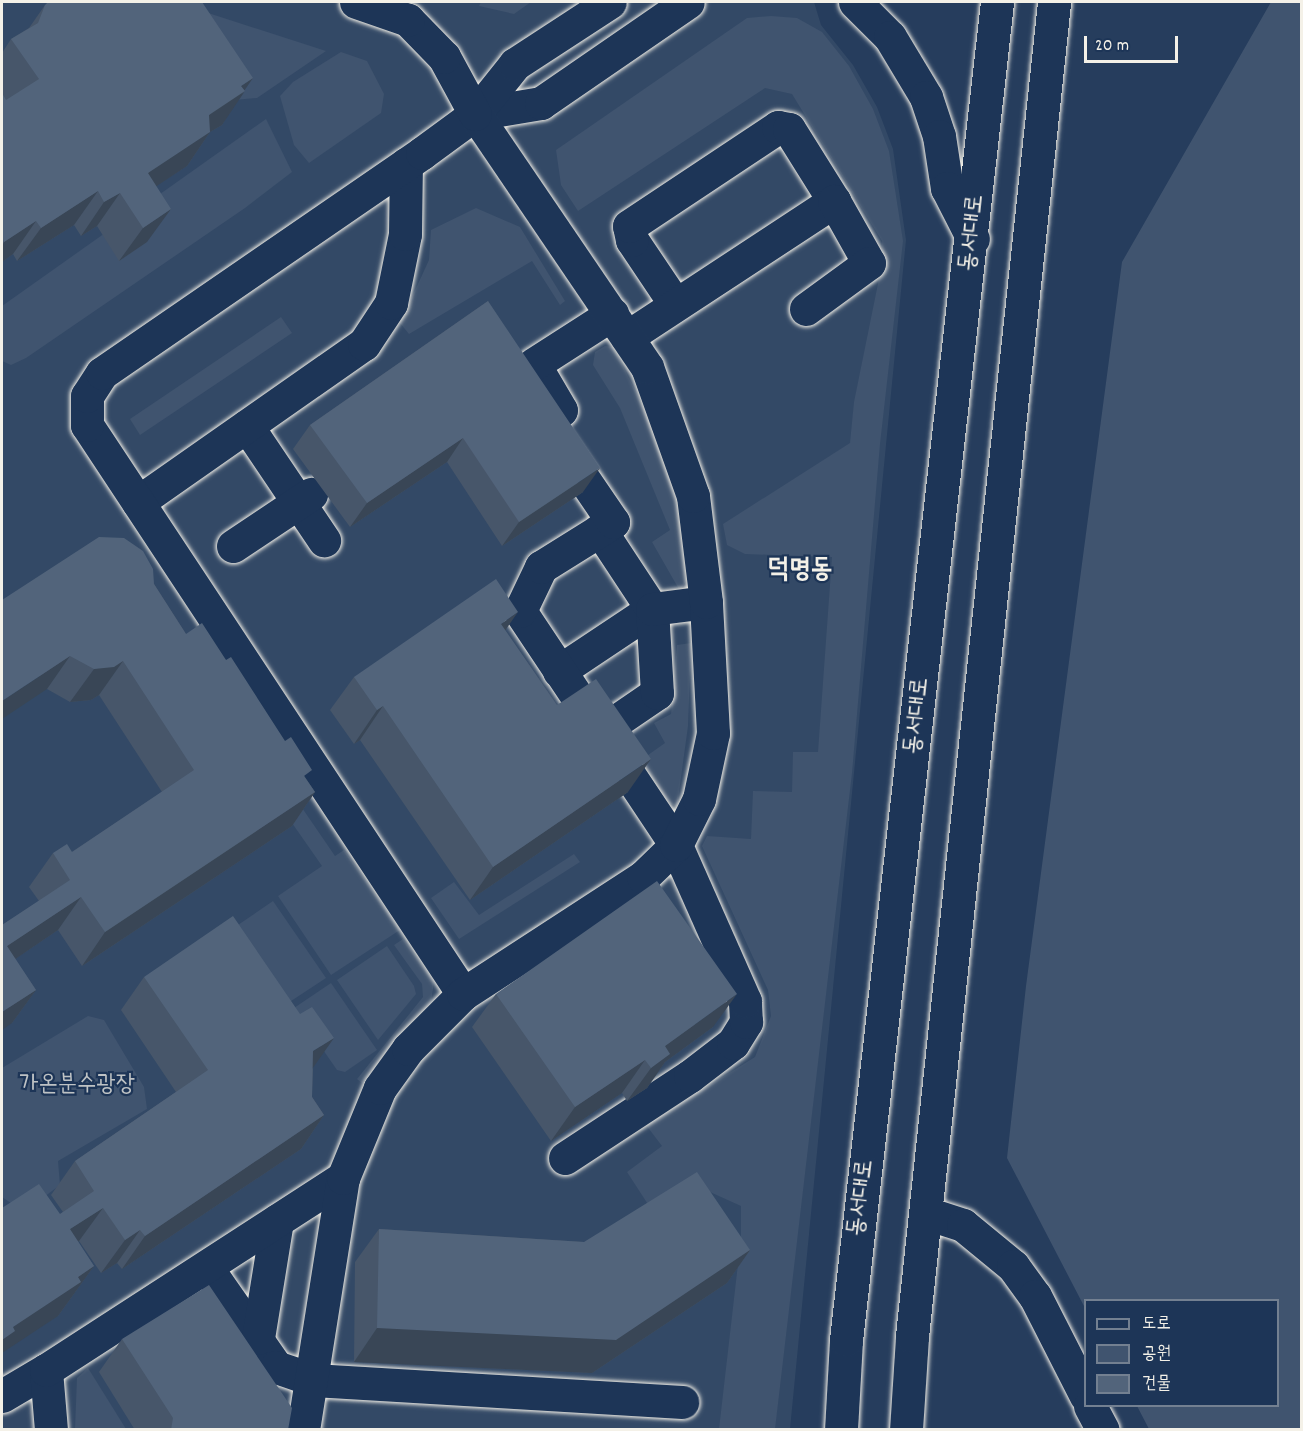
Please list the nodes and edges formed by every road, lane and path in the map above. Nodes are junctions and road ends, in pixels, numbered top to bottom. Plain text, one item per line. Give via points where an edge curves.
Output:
1 (356, 2) edge
2 (610, 2) edge
3 (688, 2) edge
4 (855, 2) edge
5 (997, 2) edge
6 (1054, 2) edge
7 (475, 114) junction
8 (406, 164) junction
9 (834, 201) junction
10 (973, 239) junction
11 (675, 304) junction
12 (806, 309) dead end
13 (619, 325) junction
14 (247, 426) junction
15 (305, 498) junction
16 (138, 502) junction
17 (600, 530) junction
18 (324, 540) dead end
19 (232, 546) dead end
20 (706, 602) junction
21 (652, 609) junction
22 (560, 671) junction
23 (600, 732) junction
24 (676, 845) junction
25 (464, 994) junction
26 (565, 1158) dead end
27 (343, 1178) junction
28 (926, 1214) junction
29 (277, 1221) junction
30 (207, 1268) junction
31 (258, 1338) junction
32 (46, 1370) junction
33 (312, 1380) junction
34 (1084, 1392) edge
35 (2, 1396) edge
36 (682, 1402) dead end
37 (1091, 1407) edge
38 (51, 1430) edge
39 (303, 1430) edge
40 (841, 1430) edge
41 (906, 1430) edge
42 (1103, 1430) edge

1 - 7 street via 408,20 416,27 444,57
2 - 7 street via 515,64
3 - 7 street via 541,102
4 - 10 street via 890,37 926,97 939,136 947,188
5 - 10 street, 동서대로
6 - 28 street
7 - 8 street
7 - 13 street
8 - 14 street via 405,234 391,303 364,344
8 - 16 street via 102,373 87,396 87,425
9 - 11 street
9 - 11 street via 789,129 778,127 629,226 632,240
9 - 12 street via 869,263
10 - 40 street, 동서대로 via 846,1340
11 - 13 street
13 - 17 street via 534,364 561,410 544,421 613,522
13 - 20 street via 648,367 693,496
14 - 15 street
14 - 16 street
15 - 18 street
15 - 19 street
16 - 25 street
17 - 21 street
17 - 22 street via 541,567 520,611
20 - 21 street
20 - 24 street via 713,733 699,799
21 - 22 street
21 - 23 street via 657,693
22 - 23 street
23 - 24 street
24 - 25 street via 643,877
24 - 26 street via 745,1000 746,1022 733,1043 707,1063
25 - 27 street via 408,1049 380,1088
27 - 29 street
27 - 33 street
28 - 34 street via 963,1225 1013,1266 1035,1296
28 - 41 street
29 - 30 street
29 - 31 street
30 - 31 street
30 - 32 street
31 - 33 street via 276,1367
32 - 35 street
32 - 38 street
33 - 36 street
33 - 39 street
37 - 42 street

